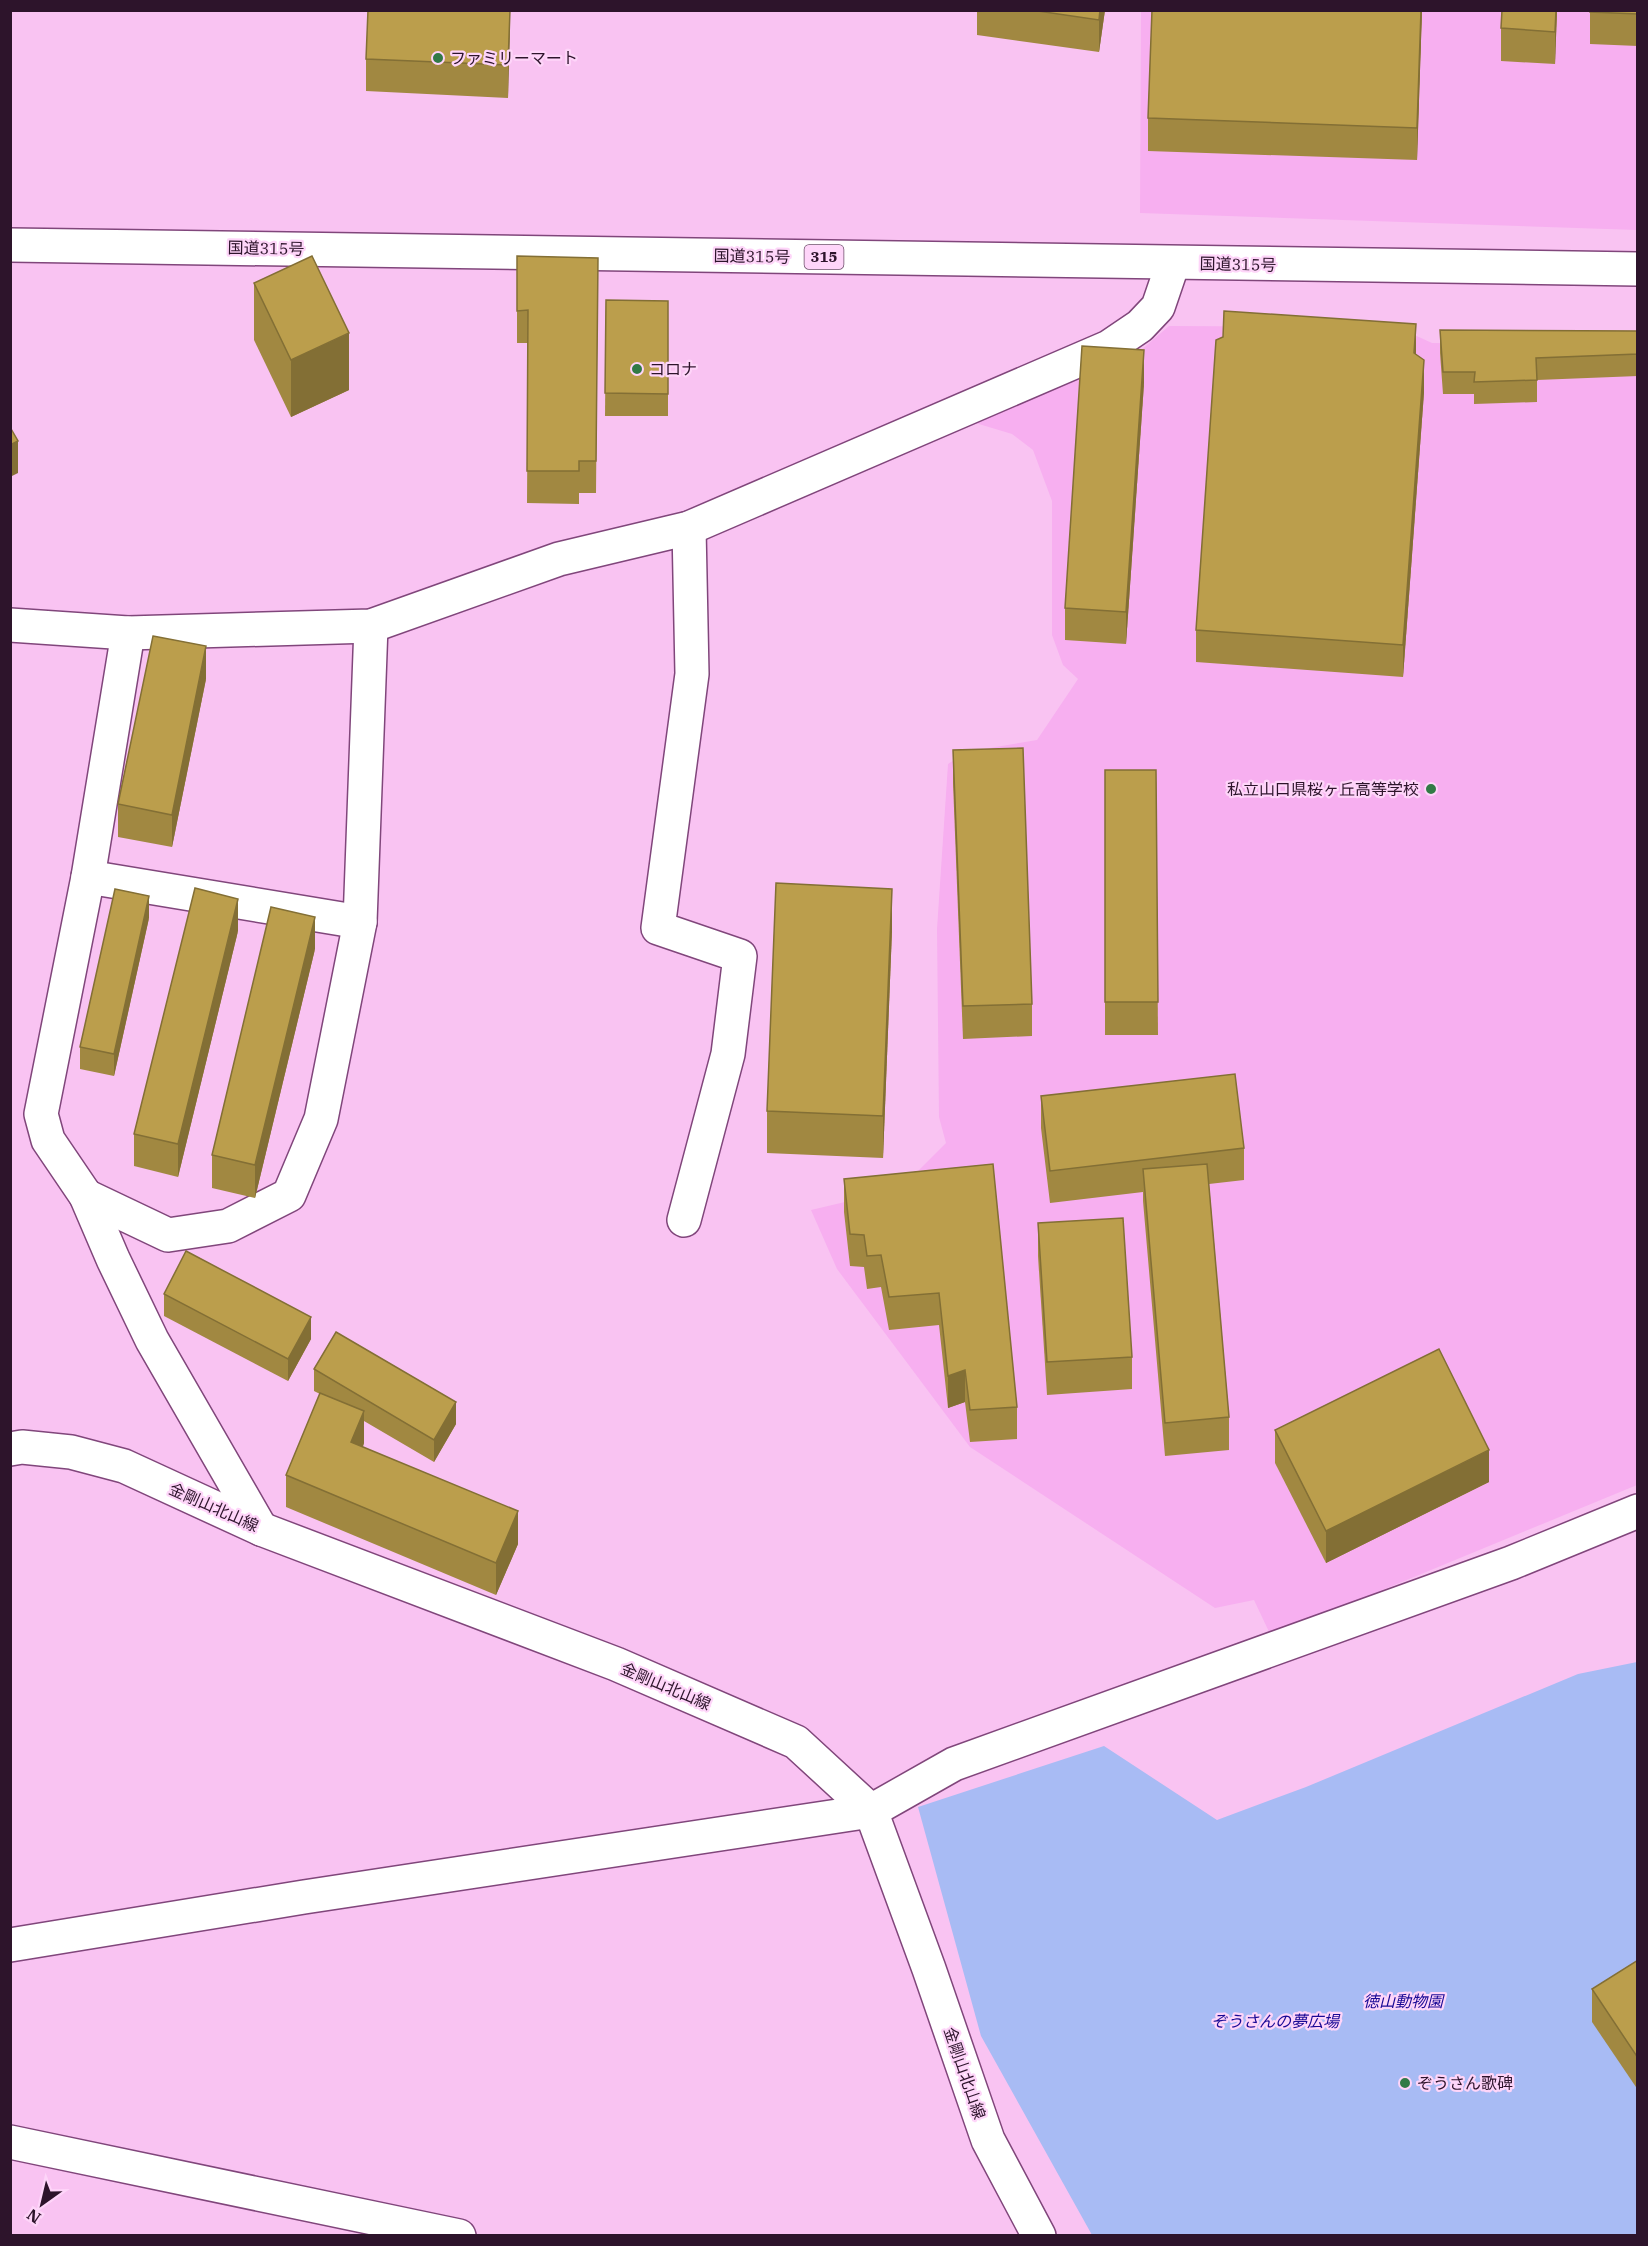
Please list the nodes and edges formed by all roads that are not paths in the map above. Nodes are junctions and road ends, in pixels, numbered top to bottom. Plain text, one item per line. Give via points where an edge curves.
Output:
1 (10, 245) edge
2 (1173, 263) junction
3 (1638, 269) edge
4 (689, 528) junction
5 (10, 625) edge
6 (371, 626) junction
7 (128, 633) junction
8 (88, 877) junction
9 (360, 922) junction
10 (86, 1197) junction
11 (684, 1220) dead end
12 (10, 1449) edge
13 (1638, 1511) edge
14 (261, 1529) junction
15 (871, 1811) junction
16 (10, 1945) edge
17 (10, 2142) edge
18 (459, 2235) edge
19 (1039, 2235) edge

1 - 2 main road, 国道315号 / 315
2 - 3 main road, 国道315号 / 315
2 - 4 main road via 1158,307 1140,326 1109,347
4 - 6 main road via 560,559
4 - 11 main road via 692,674 658,928 740,956 728,1054
5 - 7 main road
6 - 7 main road
6 - 9 main road
7 - 8 main road
8 - 9 main road
8 - 10 main road via 41,1114 48,1140
9 - 10 main road via 321,1119 289,1195 228,1226 168,1235
10 - 14 main road via 152,1340
12 - 14 main road, 金剛山北山線 via 71,1452 124,1466
13 - 15 main road via 1511,1563 954,1764
14 - 15 main road, 金剛山北山線 via 616,1664 796,1742
15 - 16 main road
15 - 19 main road, 金剛山北山線 via 988,2140
17 - 18 main road

